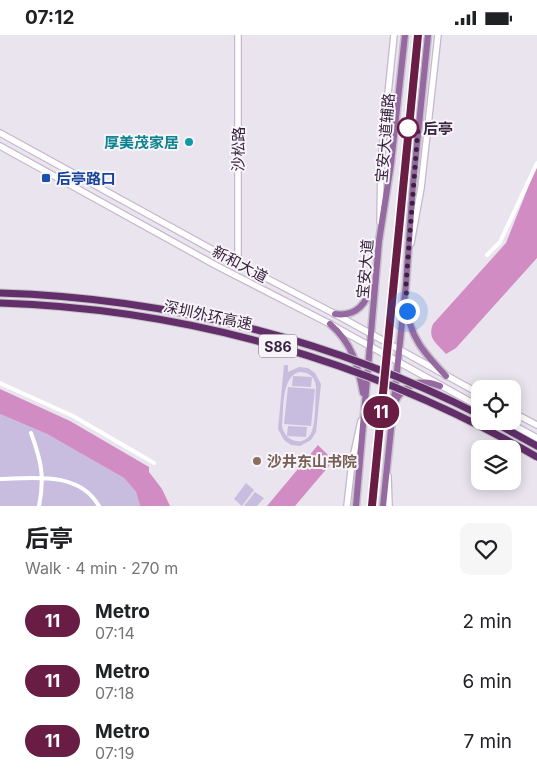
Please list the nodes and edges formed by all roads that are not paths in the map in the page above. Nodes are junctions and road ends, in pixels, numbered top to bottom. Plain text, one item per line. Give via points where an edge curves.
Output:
1 (238, 35) edge
2 (394, 35) edge
3 (405, 35) edge
4 (428, 35) edge
5 (438, 35) edge
6 (0, 133) edge
7 (0, 146) edge
8 (537, 163) edge
9 (379, 241) junction
10 (488, 255) dead end
11 (409, 257) junction
12 (238, 263) junction
13 (377, 268) junction
14 (406, 284) junction
15 (0, 293) edge
16 (0, 303) edge
17 (335, 314) junction
18 (330, 324) junction
19 (371, 334) junction
20 (370, 346) junction
21 (399, 350) junction
22 (398, 362) junction
23 (446, 376) junction
24 (0, 383) edge
25 (440, 385) junction
26 (471, 389) edge
27 (364, 401) junction
28 (471, 402) edge
29 (394, 405) junction
30 (363, 411) junction
31 (471, 411) edge
32 (521, 417) edge
33 (537, 425) edge
34 (521, 429) edge
35 (508, 430) edge
36 (31, 433) dead end
37 (537, 438) edge
38 (537, 446) edge
39 (537, 457) edge
40 (154, 463) dead end
41 (388, 463) junction
42 (43, 478) junction
43 (0, 479) edge
44 (39, 506) edge
45 (99, 506) edge
46 (347, 506) edge
47 (356, 506) edge
48 (382, 506) edge
49 (389, 506) edge

1 - 12 main road, 沙松路
2 - 9 main road, 宝安大道辅路 via 381,162
3 - 9 main road, 宝安大道
4 - 11 main road
5 - 11 main road via 422,188
6 - 12 main road, 新和大道
7 - 18 main road, 新和大道 via 216,266
8 - 10 street via 500,242
9 - 13 main road, 宝安大道
11 - 14 main road
12 - 17 main road, 新和大道
13 - 17 main road via 364,305 350,313
13 - 19 main road, 宝安大道
14 - 21 main road
14 - 23 main road via 407,311 413,335 424,353
15 - 31 highway, 深圳外环高速 / S86, bridge via 134,304 242,326 375,368
16 - 39 highway, 深圳外环高速 / S86, bridge via 132,314 204,327 266,343 397,388
17 - 19 main road, 新和大道
18 - 20 main road, 新和大道
18 - 27 main road via 355,356
19 - 20 main road, 宝安大道
19 - 21 main road, 新和大道
20 - 22 main road, 新和大道
20 - 27 main road, 宝安大道
21 - 22 main road
21 - 23 main road, 新和大道
22 - 25 main road, 新和大道
22 - 29 main road
23 - 26 main road, 新和大道
24 - 40 street via 73,416
25 - 28 main road, 新和大道
25 - 29 main road via 412,384 402,391
27 - 30 main road, 宝安大道
29 - 41 main road
30 - 46 main road
30 - 47 main road, 宝安大道
32 - 33 main road
34 - 37 main road
35 - 38 highway
36 - 42 street via 40,457
41 - 48 main road
41 - 49 main road
42 - 43 street
42 - 44 street
42 - 45 street via 61,480 82,488

